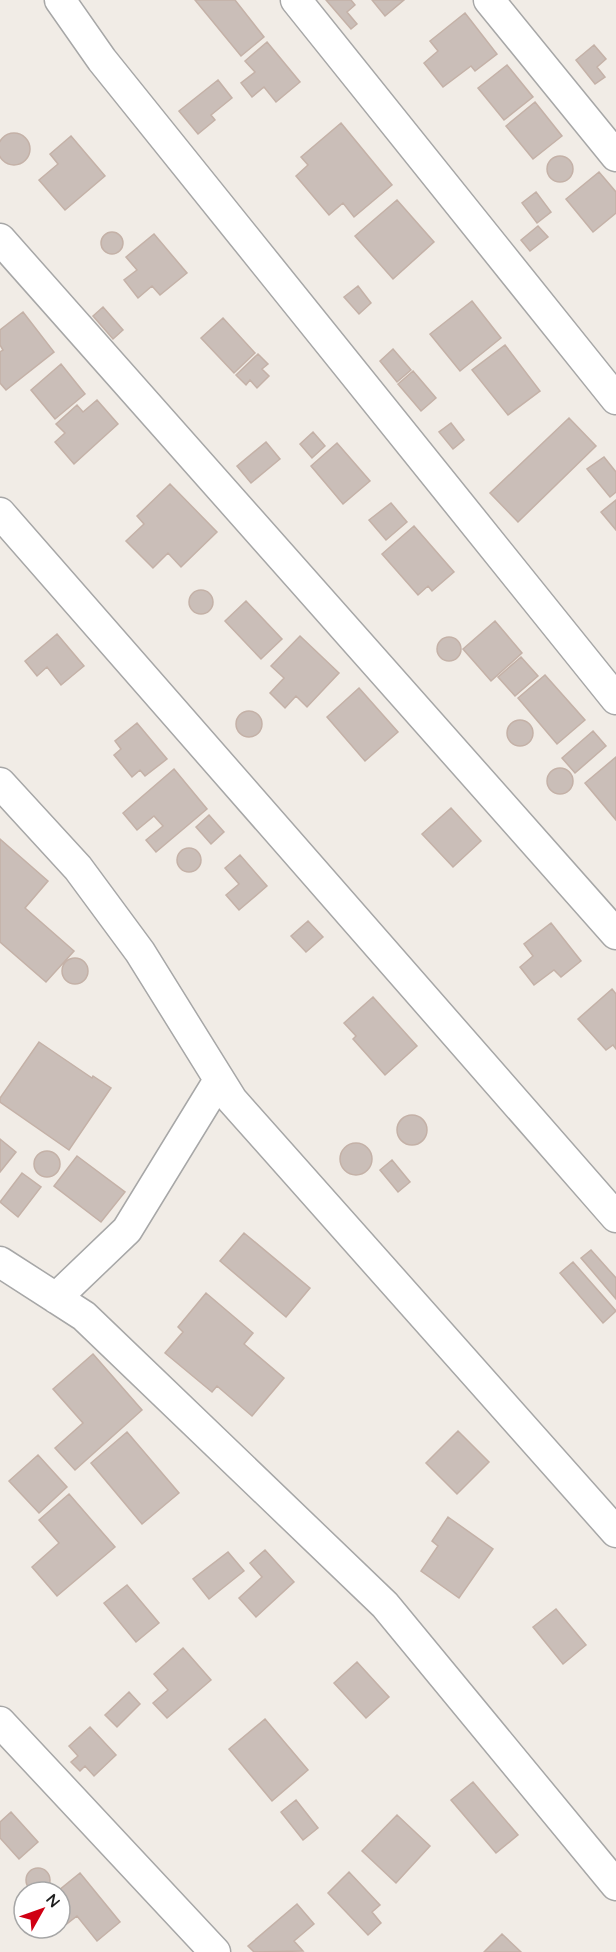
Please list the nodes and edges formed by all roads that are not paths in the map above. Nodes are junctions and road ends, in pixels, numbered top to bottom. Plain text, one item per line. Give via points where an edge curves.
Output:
1 (60, 0) edge
2 (296, 0) edge
3 (489, 0) edge
4 (616, 156) edge
5 (0, 239) edge
6 (616, 399) edge
7 (0, 513) edge
8 (616, 699) edge
9 (0, 783) edge
10 (616, 934) edge
11 (219, 1080) junction
12 (616, 1216) edge
13 (0, 1262) edge
14 (56, 1298) junction
15 (616, 1532) edge
16 (0, 1722) edge
17 (616, 1885) edge
18 (215, 1952) edge

1 - 8 street via 102,60
2 - 6 street
3 - 4 street
5 - 10 street
7 - 12 street
9 - 11 street via 78,868 140,952
11 - 14 street via 127,1230
11 - 15 street via 232,1100
13 - 14 street
14 - 17 street via 84,1316 385,1605
16 - 18 street

